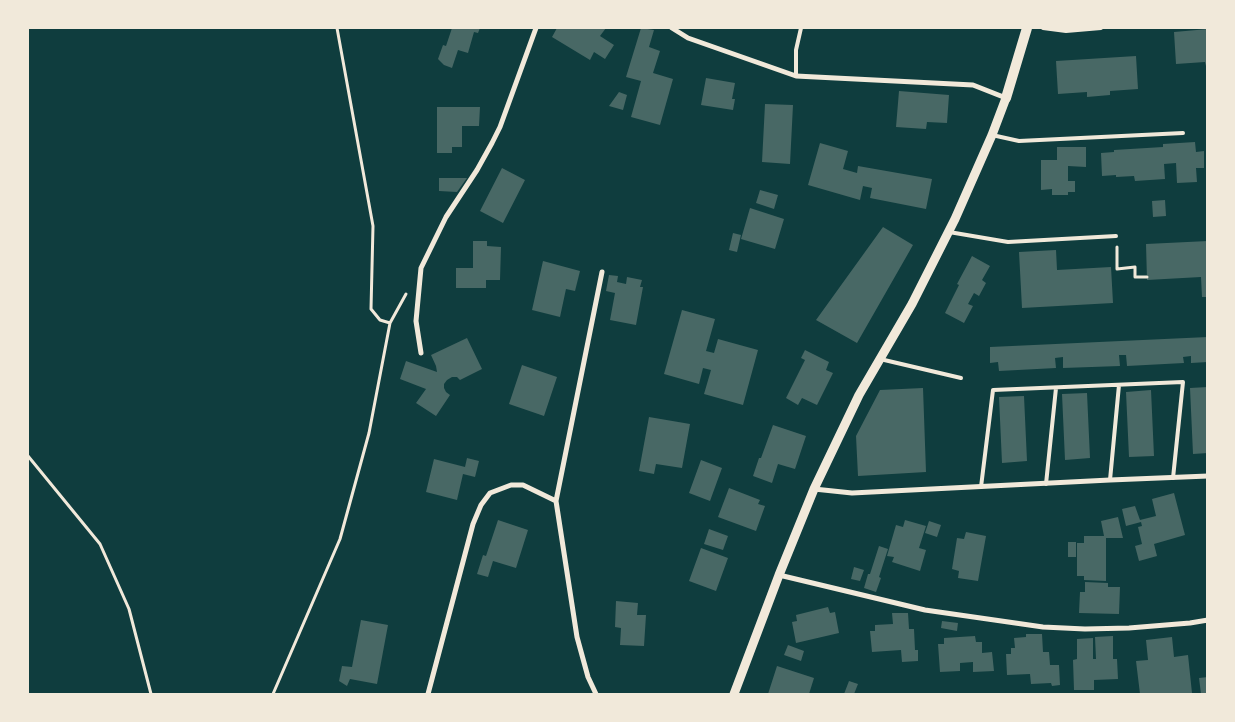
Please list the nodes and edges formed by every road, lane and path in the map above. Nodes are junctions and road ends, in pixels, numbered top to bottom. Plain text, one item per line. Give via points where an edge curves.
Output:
1 (337, 28) edge
2 (536, 28) edge
3 (672, 28) edge
4 (801, 28) edge
5 (1027, 28) edge
6 (1043, 28) edge
7 (1101, 28) edge
8 (796, 76) junction
9 (1006, 98) junction
10 (1183, 133) dead end
11 (992, 136) junction
12 (949, 232) junction
13 (1116, 236) joint
14 (602, 272) dead end
15 (1147, 277) dead end
16 (407, 292) dead end
17 (390, 323) junction
18 (421, 353) dead end
19 (880, 359) junction
20 (961, 378) dead end
21 (1119, 385) junction
22 (1056, 388) junction
23 (28, 456) edge
24 (1208, 476) edge
25 (1173, 478) junction
26 (1110, 480) junction
27 (1046, 484) junction
28 (981, 487) junction
29 (814, 489) junction
30 (556, 501) junction
31 (779, 575) junction
32 (1208, 620) edge
33 (150, 694) edge
34 (273, 694) edge
35 (428, 694) edge
36 (596, 694) edge
37 (734, 694) edge

1 - 17 path via 373,226 371,309 380,320
2 - 18 street via 500,127 446,217 421,268 416,321
3 - 8 street via 688,38
4 - 8 lane via 796,50
5 - 9 main road
6 - 7 lane via 1066,31
8 - 9 street via 973,85
9 - 11 street
10 - 11 lane via 1019,141
11 - 12 street
12 - 13 lane via 1008,242
12 - 19 street
13 - 15 path via 1117,269 1134,267 1135,277
14 - 30 street
16 - 17 path
17 - 34 path via 369,433 340,539
19 - 20 lane
19 - 29 street
21 - 22 lane
21 - 25 lane via 1183,382
21 - 26 lane
22 - 27 lane
22 - 28 lane via 993,390
23 - 33 path via 100,544 129,609
24 - 25 street
25 - 26 street
26 - 27 street
27 - 28 street
28 - 29 street via 852,493
29 - 31 street
30 - 35 street via 523,485 511,485 490,493 481,505 473,524
30 - 36 street via 577,637 588,678
31 - 32 street via 925,610 1043,628 1129,628
31 - 37 street

